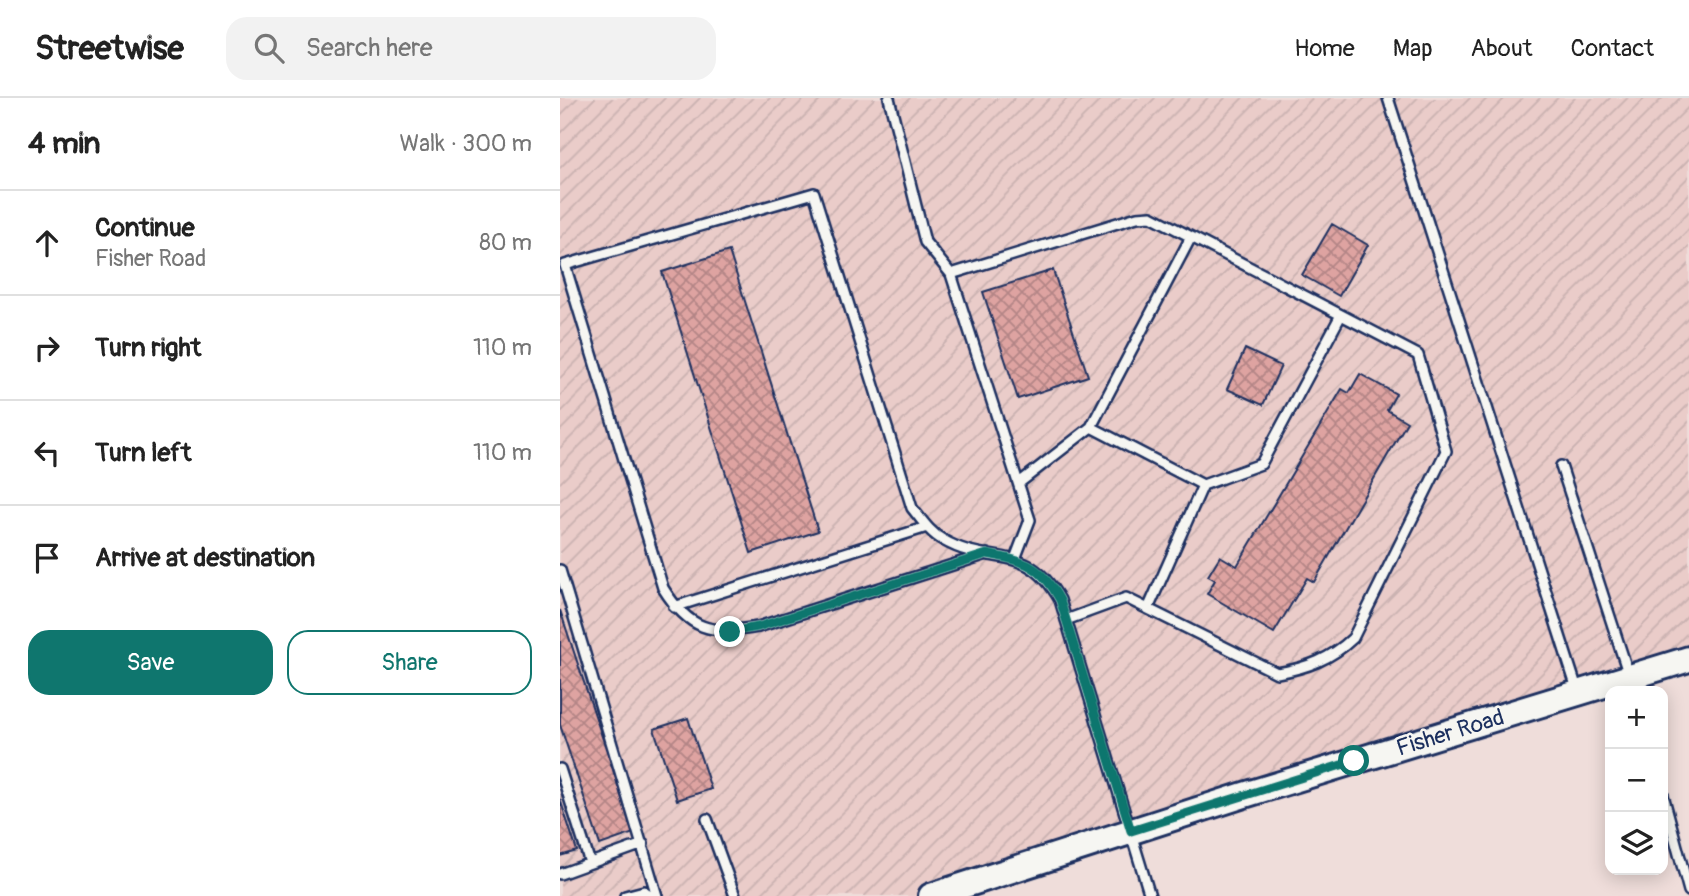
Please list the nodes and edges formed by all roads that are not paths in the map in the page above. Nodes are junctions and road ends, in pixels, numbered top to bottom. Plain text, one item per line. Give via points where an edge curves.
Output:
1 (889, 98) edge
2 (1388, 98) edge
3 (1191, 237) junction
4 (951, 274) junction
5 (1341, 315) junction
6 (1091, 427) junction
7 (1561, 466) dead end
8 (1019, 484) junction
9 (1203, 485) junction
10 (927, 527) junction
11 (987, 554) junction
12 (1015, 559) junction
13 (560, 570) edge
14 (674, 607) junction
15 (1148, 609) junction
16 (1066, 620) junction
17 (1689, 659) edge
18 (1632, 685) edge
19 (1579, 694) junction
20 (560, 769) edge
21 (1667, 812) edge
22 (707, 820) dead end
23 (1131, 831) junction
24 (643, 845) junction
25 (590, 863) junction
26 (560, 874) edge
27 (1687, 894) edge
28 (625, 896) edge
29 (654, 896) edge
30 (735, 896) edge
31 (931, 896) edge
32 (1150, 896) edge

1 - 4 lane via 925,242
2 - 19 lane
3 - 4 lane via 1151,216 1137,217
3 - 5 lane
3 - 6 lane
4 - 8 lane
5 - 9 lane via 1261,464
5 - 15 lane via 1418,355 1446,452 1353,638 1324,660 1277,673
6 - 8 lane
6 - 9 lane
7 - 18 lane
8 - 12 lane via 1030,520
9 - 15 lane
10 - 11 lane via 962,549
10 - 14 lane
10 - 14 lane via 912,508 902,481 814,193 565,265 654,561
11 - 12 lane
11 - 14 lane via 730,632 705,629
12 - 16 lane via 1032,565 1048,579
13 - 24 lane
15 - 16 lane via 1126,598
16 - 23 lane
17 - 18 main road, Fisher Road
18 - 19 main road, Fisher Road
19 - 23 main road, Fisher Road
20 - 25 lane
21 - 27 lane
22 - 30 lane
23 - 31 main road, Fisher Road
23 - 32 lane
24 - 25 lane
24 - 29 lane
25 - 26 lane
28 - 29 lane via 644,891

